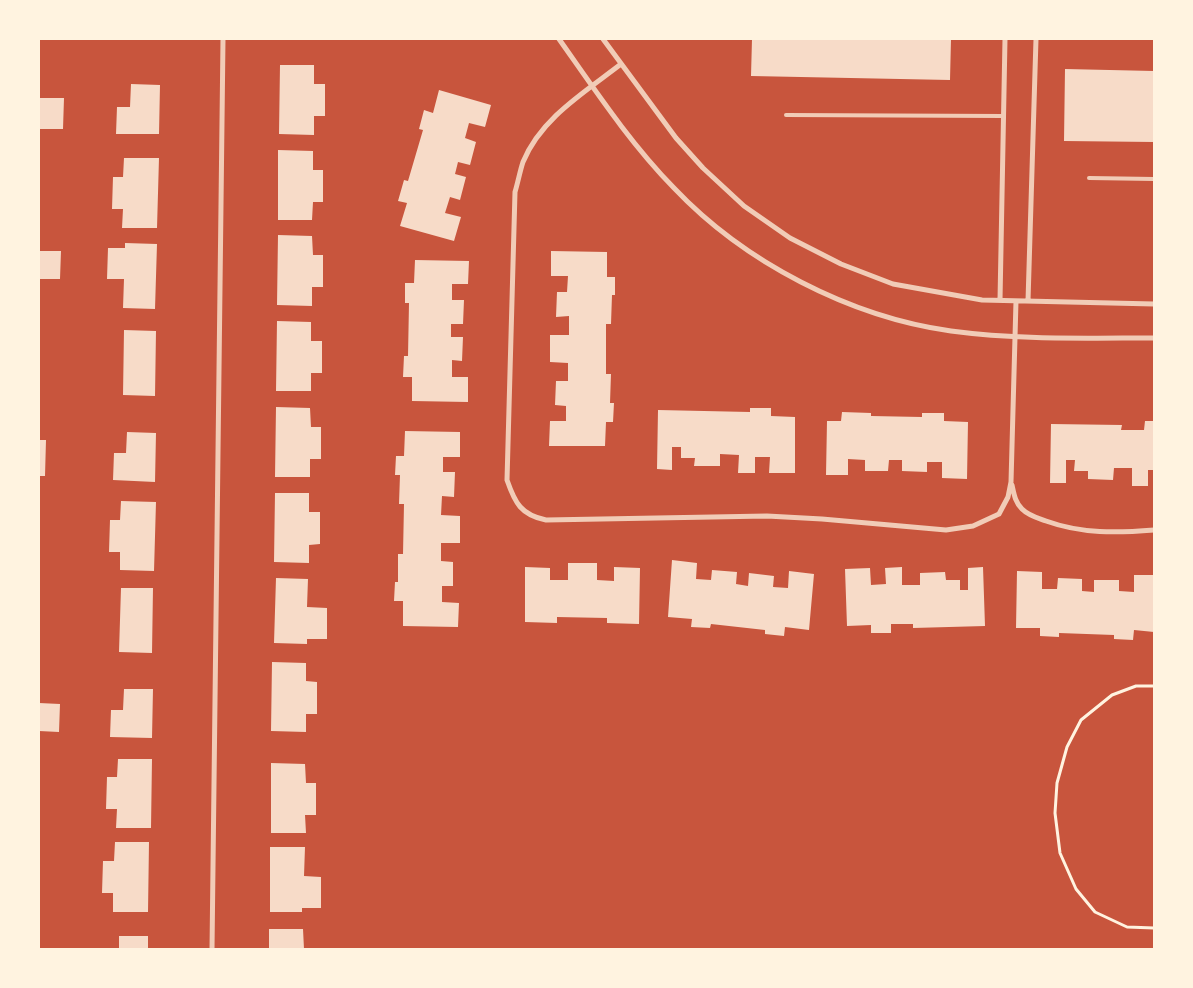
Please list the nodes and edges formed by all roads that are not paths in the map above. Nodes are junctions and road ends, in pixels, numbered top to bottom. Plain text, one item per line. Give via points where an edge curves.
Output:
1 (223, 39) edge
2 (559, 39) edge
3 (603, 39) edge
4 (1005, 39) edge
5 (1036, 39) edge
6 (621, 64) junction
7 (593, 86) junction
8 (786, 115) dead end
9 (1003, 116) junction
10 (1089, 178) dead end
11 (1154, 179) edge
12 (1000, 300) junction
13 (1016, 301) junction
14 (1028, 301) junction
15 (1154, 304) edge
16 (1015, 336) junction
17 (1154, 338) edge
18 (1011, 482) junction
19 (1154, 530) edge
20 (212, 949) edge

1 - 20 street
2 - 7 street
3 - 6 street
4 - 9 street
5 - 14 street
6 - 7 street
6 - 12 street via 676,138 703,168 744,206 790,238 840,264 893,284 982,300
7 - 16 street via 643,154 675,190 720,230 769,265 834,298 891,318 950,331
7 - 18 street via 556,115 538,135 523,162 515,192 507,480 513,498 523,511 546,520 767,516 946,530 974,526 999,514
8 - 9 lane
9 - 12 street
10 - 11 lane
12 - 13 street
13 - 14 street
13 - 16 street
14 - 15 street
16 - 17 street
16 - 18 street
18 - 19 street via 1021,509 1060,526 1090,532

